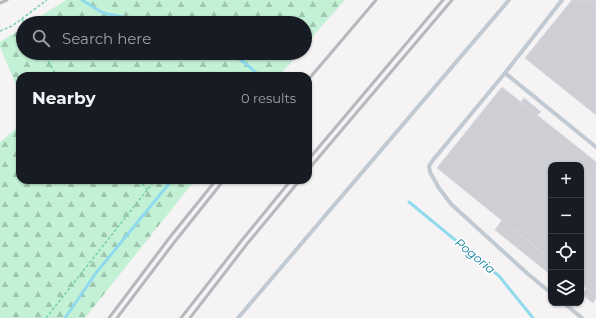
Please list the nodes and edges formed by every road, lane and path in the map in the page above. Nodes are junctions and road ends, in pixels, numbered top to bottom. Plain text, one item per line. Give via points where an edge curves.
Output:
1 (47, 0) edge
2 (509, 0) edge
3 (562, 0) edge
4 (26, 16) edge
5 (16, 23) edge
6 (0, 31) edge
7 (47, 60) edge
8 (55, 72) edge
9 (505, 73) junction
10 (596, 147) edge
11 (143, 184) edge
12 (152, 184) edge
13 (148, 190) junction
14 (548, 291) edge
15 (568, 306) edge
16 (46, 318) edge
17 (238, 318) edge
18 (582, 318) edge

1 - 4 path
2 - 17 lane
3 - 9 lane
5 - 6 path
7 - 8 path
9 - 10 lane
9 - 14 lane via 432,160 430,172 451,204
11 - 13 path
12 - 13 path
13 - 16 path
15 - 18 lane

